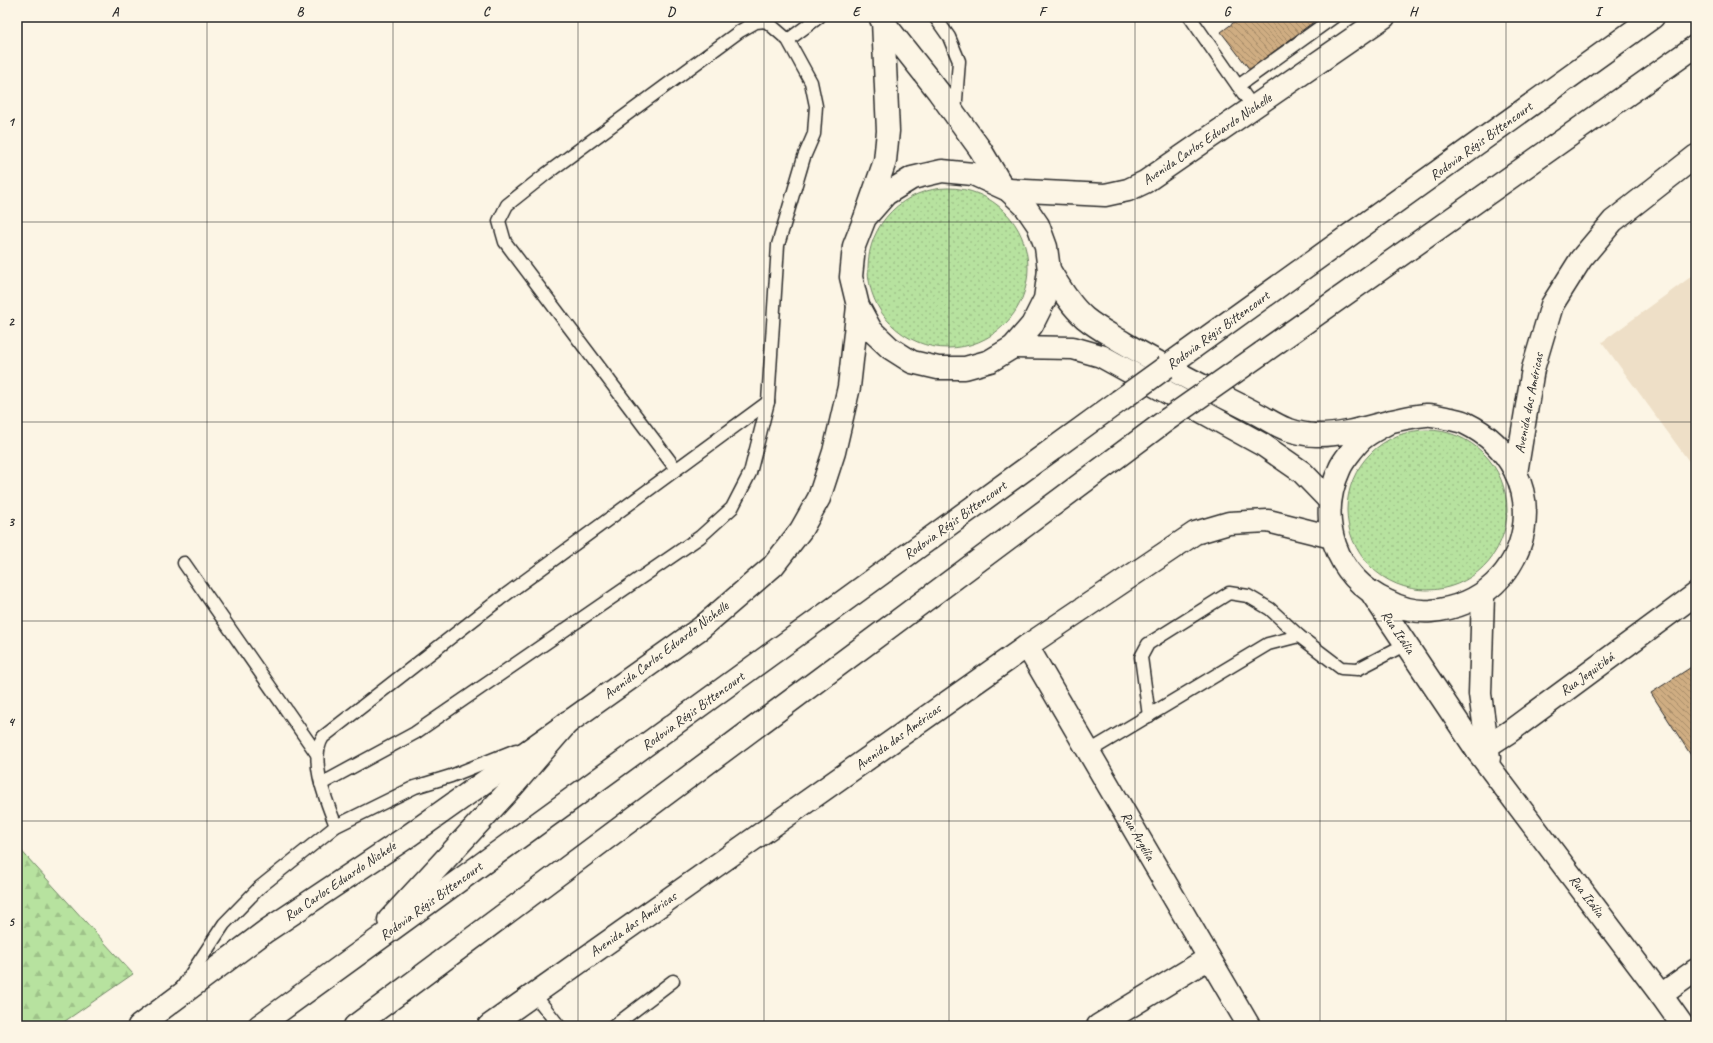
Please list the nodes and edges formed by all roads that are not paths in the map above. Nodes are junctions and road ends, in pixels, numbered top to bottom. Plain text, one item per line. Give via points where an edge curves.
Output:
1 (820, 17) edge
2 (935, 17) edge
3 (1190, 17) edge
4 (1334, 17) edge
5 (1384, 17) edge
6 (1653, 17) edge
7 (881, 19) edge
8 (788, 40) junction
9 (1696, 46) edge
10 (1238, 86) junction
11 (1253, 108) junction
12 (955, 114) junction
13 (1696, 156) edge
14 (1005, 188) junction
15 (865, 218) junction
16 (1049, 270) junction
17 (858, 306) junction
18 (1012, 347) junction
19 (768, 402) junction
20 (1391, 421) junction
21 (676, 469) junction
22 (1516, 473) junction
23 (1330, 501) junction
24 (1332, 537) junction
25 (184, 563) dead end
26 (1483, 594) junction
27 (1696, 594) edge
28 (1373, 595) junction
29 (1299, 636) junction
30 (1406, 644) junction
31 (1027, 646) junction
32 (1149, 716) junction
33 (568, 722) junction
34 (544, 739) junction
35 (1088, 752) junction
36 (317, 754) junction
37 (1485, 755) junction
38 (321, 784) junction
39 (336, 826) junction
40 (354, 957) junction
41 (1209, 958) junction
42 (1696, 970) edge
43 (673, 981) dead end
44 (534, 994) junction
45 (1661, 994) junction
46 (171, 1003) junction
47 (495, 1024) edge
48 (139, 1026) edge
49 (259, 1026) edge
50 (355, 1026) edge
51 (559, 1026) edge
52 (614, 1026) edge
53 (1098, 1026) edge
54 (1249, 1026) edge
55 (1683, 1026) edge

1 - 8 lane
2 - 12 lane via 949,37 959,62
3 - 10 lane
4 - 10 lane
5 - 11 main road, Avenida Carlos Eduardo Nichelle
6 - 40 main road, Rodovia Régis Bittencourt, bridge via 1219,328
7 - 12 main road
7 - 15 main road via 888,131 885,161
8 - 19 lane via 811,82 816,106 814,134 804,157 778,245
8 - 21 lane via 766,22 756,22 740,31 507,205 499,221 506,242
9 - 50 main road, bridge via 1168,419
10 - 11 lane
11 - 14 main road, Avenida Carlos Eduardo Nichelle via 1145,182 1128,190 1104,195
12 - 14 main road
13 - 22 main road, Avenida das Américas via 1613,221 1580,259 1552,305 1533,369
14 - 15 main road via 973,174 942,171 912,178 886,194
14 - 16 main road via 1025,206 1038,225 1046,247
15 - 17 main road via 854,246 851,277
16 - 18 main road via 1045,299 1032,326
16 - 20 main road via 1072,306 1086,319 1149,358 1285,429 1314,435 1348,433
17 - 18 main road via 871,330 890,348 912,362 938,368 965,368 990,361
17 - 33 main road, Avenida Carlos Eduardo Nichelle via 849,387 834,452 819,498 801,530 773,566 701,628
18 - 23 main road via 1073,348 1101,356 1263,445 1302,472
19 - 21 lane
19 - 38 lane via 750,473 732,508 700,537 415,733
20 - 22 main road via 1428,415 1464,422 1495,442
20 - 23 main road via 1361,440 1340,467
21 - 36 lane via 500,599 324,737
22 - 26 main road via 1524,502 1522,540 1513,561 1500,580
23 - 24 main road
24 - 28 main road via 1341,559 1351,574
24 - 31 main road, Avenida das Américas via 1268,521 1229,523 1195,533
25 - 36 lane
26 - 28 main road via 1456,607 1428,611 1399,607
26 - 37 main road, Rua Itália via 1480,694
27 - 37 main road, Rua Jequitibá
28 - 30 main road, Rua Itália
29 - 30 lane via 1341,668 1358,669
29 - 32 lane via 1268,644
29 - 32 lane via 1270,609 1248,596 1229,593 1148,644 1140,657
30 - 37 main road, Rua Itália
31 - 35 main road, Rua Argélia
31 - 44 main road, Avenida das Américas
32 - 35 lane
33 - 34 main road, Avenida Carlos Eduardo Nichelle
33 - 40 main road via 512,787
34 - 39 lane via 452,776 415,787
34 - 46 main road, Rua Carlos Eduardo Nichele via 266,931
35 - 41 main road, Rua Argélia
36 - 38 lane
37 - 45 main road, Rua Itália
38 - 39 lane
39 - 46 lane via 260,887 224,924
40 - 49 main road, Rodovia Régis Bittencourt
41 - 53 main road
41 - 54 main road, Rua Argélia
42 - 45 main road
43 - 52 lane
44 - 47 main road, Avenida das Américas
44 - 51 lane
45 - 55 main road, Rua Itália
46 - 48 main road, Rua Carlos Eduardo Nichele

